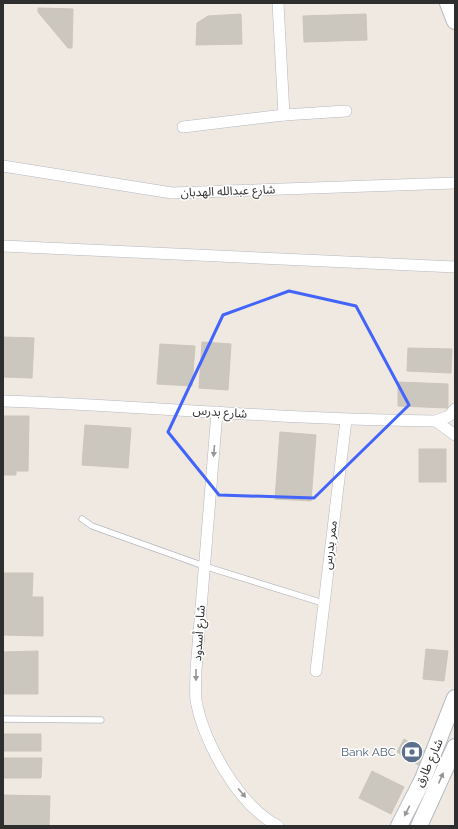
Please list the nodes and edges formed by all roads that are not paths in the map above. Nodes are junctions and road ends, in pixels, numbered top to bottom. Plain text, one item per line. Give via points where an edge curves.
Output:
1 (278, 3) edge
2 (448, 3) edge
3 (455, 21) edge
4 (346, 111) dead end
5 (284, 115) junction
6 (183, 127) dead end
7 (3, 166) edge
8 (455, 184) edge
9 (3, 246) edge
10 (455, 267) edge
11 (3, 401) edge
12 (455, 409) edge
13 (218, 412) junction
14 (346, 420) junction
15 (436, 421) junction
16 (455, 435) edge
17 (82, 518) dead end
18 (204, 566) junction
19 (323, 603) junction
20 (316, 671) dead end
21 (455, 698) edge
22 (3, 719) edge
23 (101, 720) dead end
24 (455, 747) edge
25 (278, 826) edge
26 (399, 826) edge
27 (419, 826) edge

1 - 5 street
2 - 3 street
4 - 5 street
5 - 6 street
7 - 8 street, شارع عبدالله الهدبان via 172,193
9 - 10 street
11 - 13 street, شارع بدرس
12 - 15 street via 449,416
13 - 14 street, شارع بدرس
13 -> 18 street, شارع أسدود
14 - 15 street, شارع بدرس
14 - 19 street, ممر بدرس
15 - 16 street
17 - 18 lane via 92,526
18 - 19 lane
18 -> 25 street, شارع أسدود via 196,700 211,746 224,771 255,808
19 - 20 street, ممر بدرس
21 -> 26 street, شارع طارق via 423,779
22 - 23 lane
27 -> 24 street, شارع طارق

